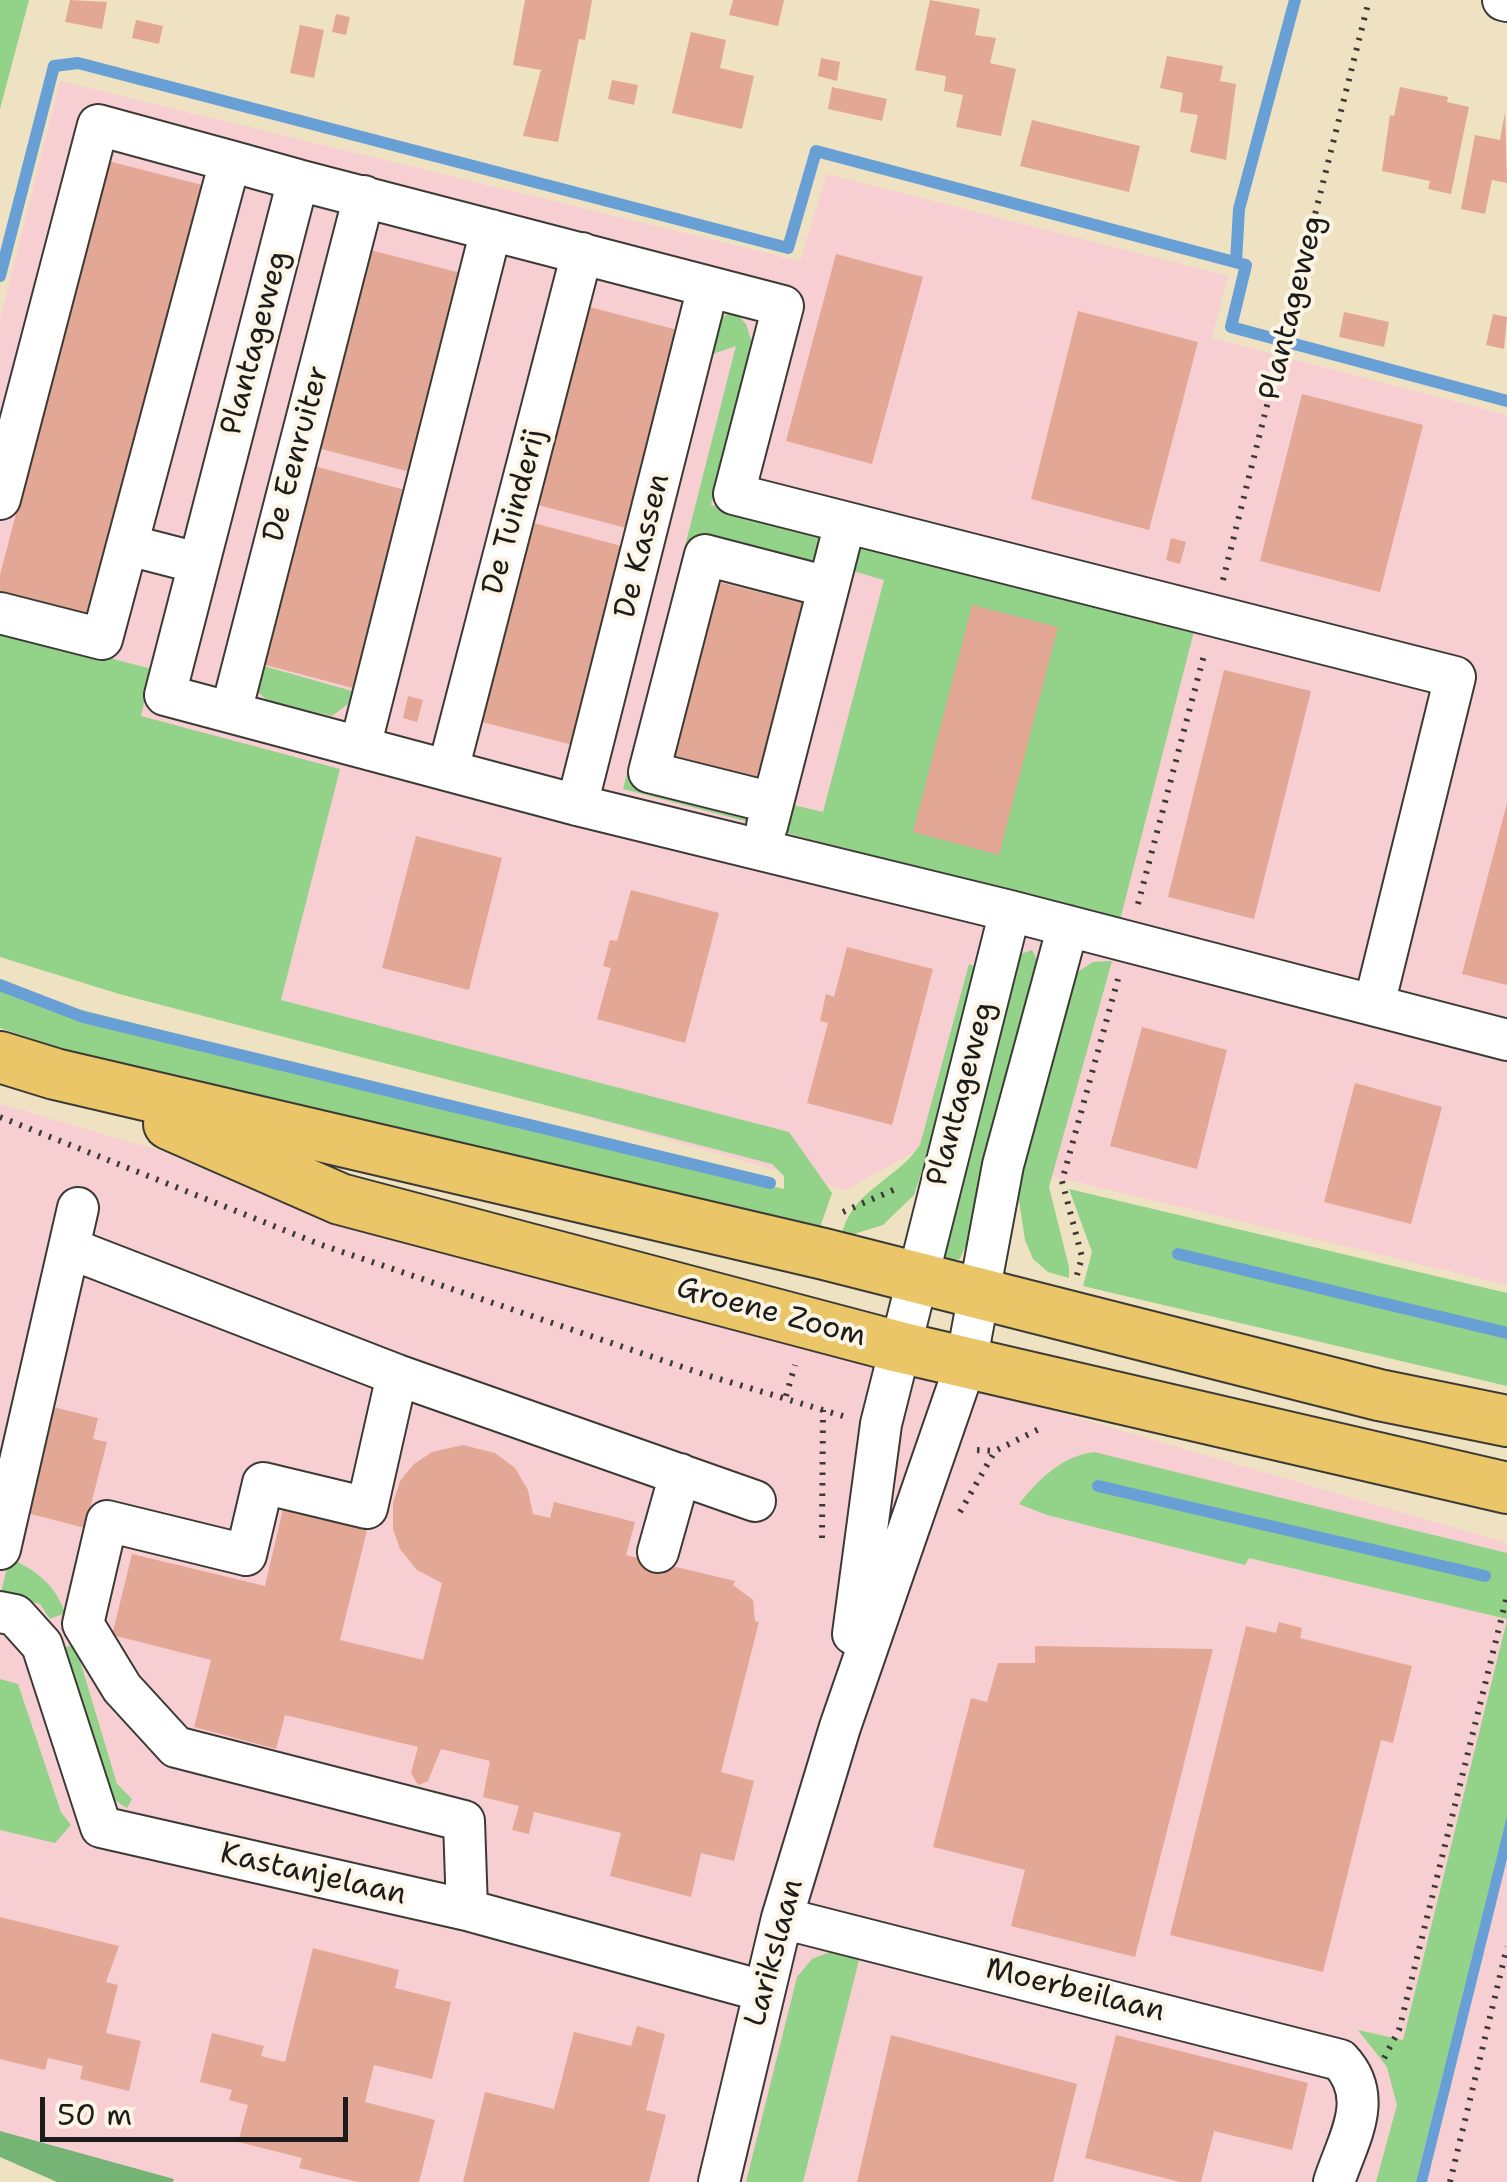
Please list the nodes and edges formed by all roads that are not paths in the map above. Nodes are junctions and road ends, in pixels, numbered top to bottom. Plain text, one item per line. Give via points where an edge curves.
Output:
1 (230, 160) junction
2 (298, 180) junction
3 (364, 196) junction
4 (490, 230) junction
5 (582, 253) junction
6 (708, 287) junction
7 (0, 498) edge
8 (845, 523) junction
9 (128, 545) junction
10 (198, 563) junction
11 (828, 587) junction
12 (0, 613) edge
13 (230, 712) junction
14 (360, 747) junction
15 (448, 770) junction
16 (773, 803) junction
17 (576, 806) junction
18 (760, 850) junction
19 (1010, 910) junction
20 (1068, 926) junction
21 (1374, 1004) junction
22 (1507, 1040) edge
23 (0, 1057) edge
24 (54, 1074) junction
25 (78, 1208) dead end
26 (69, 1248) junction
27 (916, 1277) junction
28 (982, 1294) junction
29 (900, 1346) junction
30 (966, 1363) junction
31 (397, 1375) junction
32 (1507, 1421) edge
33 (680, 1474) junction
34 (1507, 1488) edge
35 (755, 1501) dead end
36 (0, 1549) edge
37 (658, 1552) dead end
38 (0, 1612) edge
39 (840, 1727) junction
40 (467, 1910) junction
41 (782, 1918) junction
42 (764, 1991) junction
43 (719, 2182) edge
44 (1334, 2182) edge

1 - 2 street
1 - 7 street via 98,125
1 - 9 street
2 - 3 street
2 - 10 street, Plantageweg
3 - 4 street
3 - 13 street, De Eenruiter
4 - 5 street
4 - 14 street
5 - 6 street
5 - 15 street, De Tuinderij
6 - 8 street via 783,306 734,494
6 - 17 street, De Kassen
8 - 11 street
8 - 21 street via 1455,677
9 - 10 street
9 - 12 street via 102,639
10 - 13 street, Plantageweg via 165,695
11 - 16 street
11 - 16 street via 705,555 650,772
13 - 14 street, Plantageweg
14 - 15 street, Plantageweg
15 - 17 street, Plantageweg
16 - 18 street
17 - 18 street, Plantageweg
18 - 19 street, Plantageweg
19 - 20 street, Plantageweg
19 - 27 street, Plantageweg
20 - 21 street, Plantageweg
20 - 28 street, Plantageweg via 1003,1165
21 - 22 street, Plantageweg
23 - 24 main road, Groene Zoom
24 - 27 main road, Groene Zoom
24 - 29 main road, Groene Zoom via 340,1199
25 - 26 street
26 - 31 street
26 - 36 street
27 - 28 main road, Groene Zoom
27 - 29 street, Plantageweg
28 - 30 street, Plantageweg
28 - 32 main road, Groene Zoom
29 - 30 main road, Groene Zoom
29 - 39 street, Larikslaan via 881,1424
30 - 34 main road, Groene Zoom via 1045,1404
30 - 39 street, Larikslaan
31 - 33 street
31 - 40 street via 367,1508 263,1483 246,1555 108,1521 83,1624 122,1688 176,1747 464,1821
33 - 35 street
33 - 37 street
38 - 40 street, Kastanjelaan via 15,1615 42,1645 101,1827
39 - 41 street, Larikslaan
40 - 42 street, Kastanjelaan
41 - 42 street, Larikslaan
41 - 44 street, Moerbeilaan via 1340,2060 1360,2092
42 - 43 street, Larikslaan

